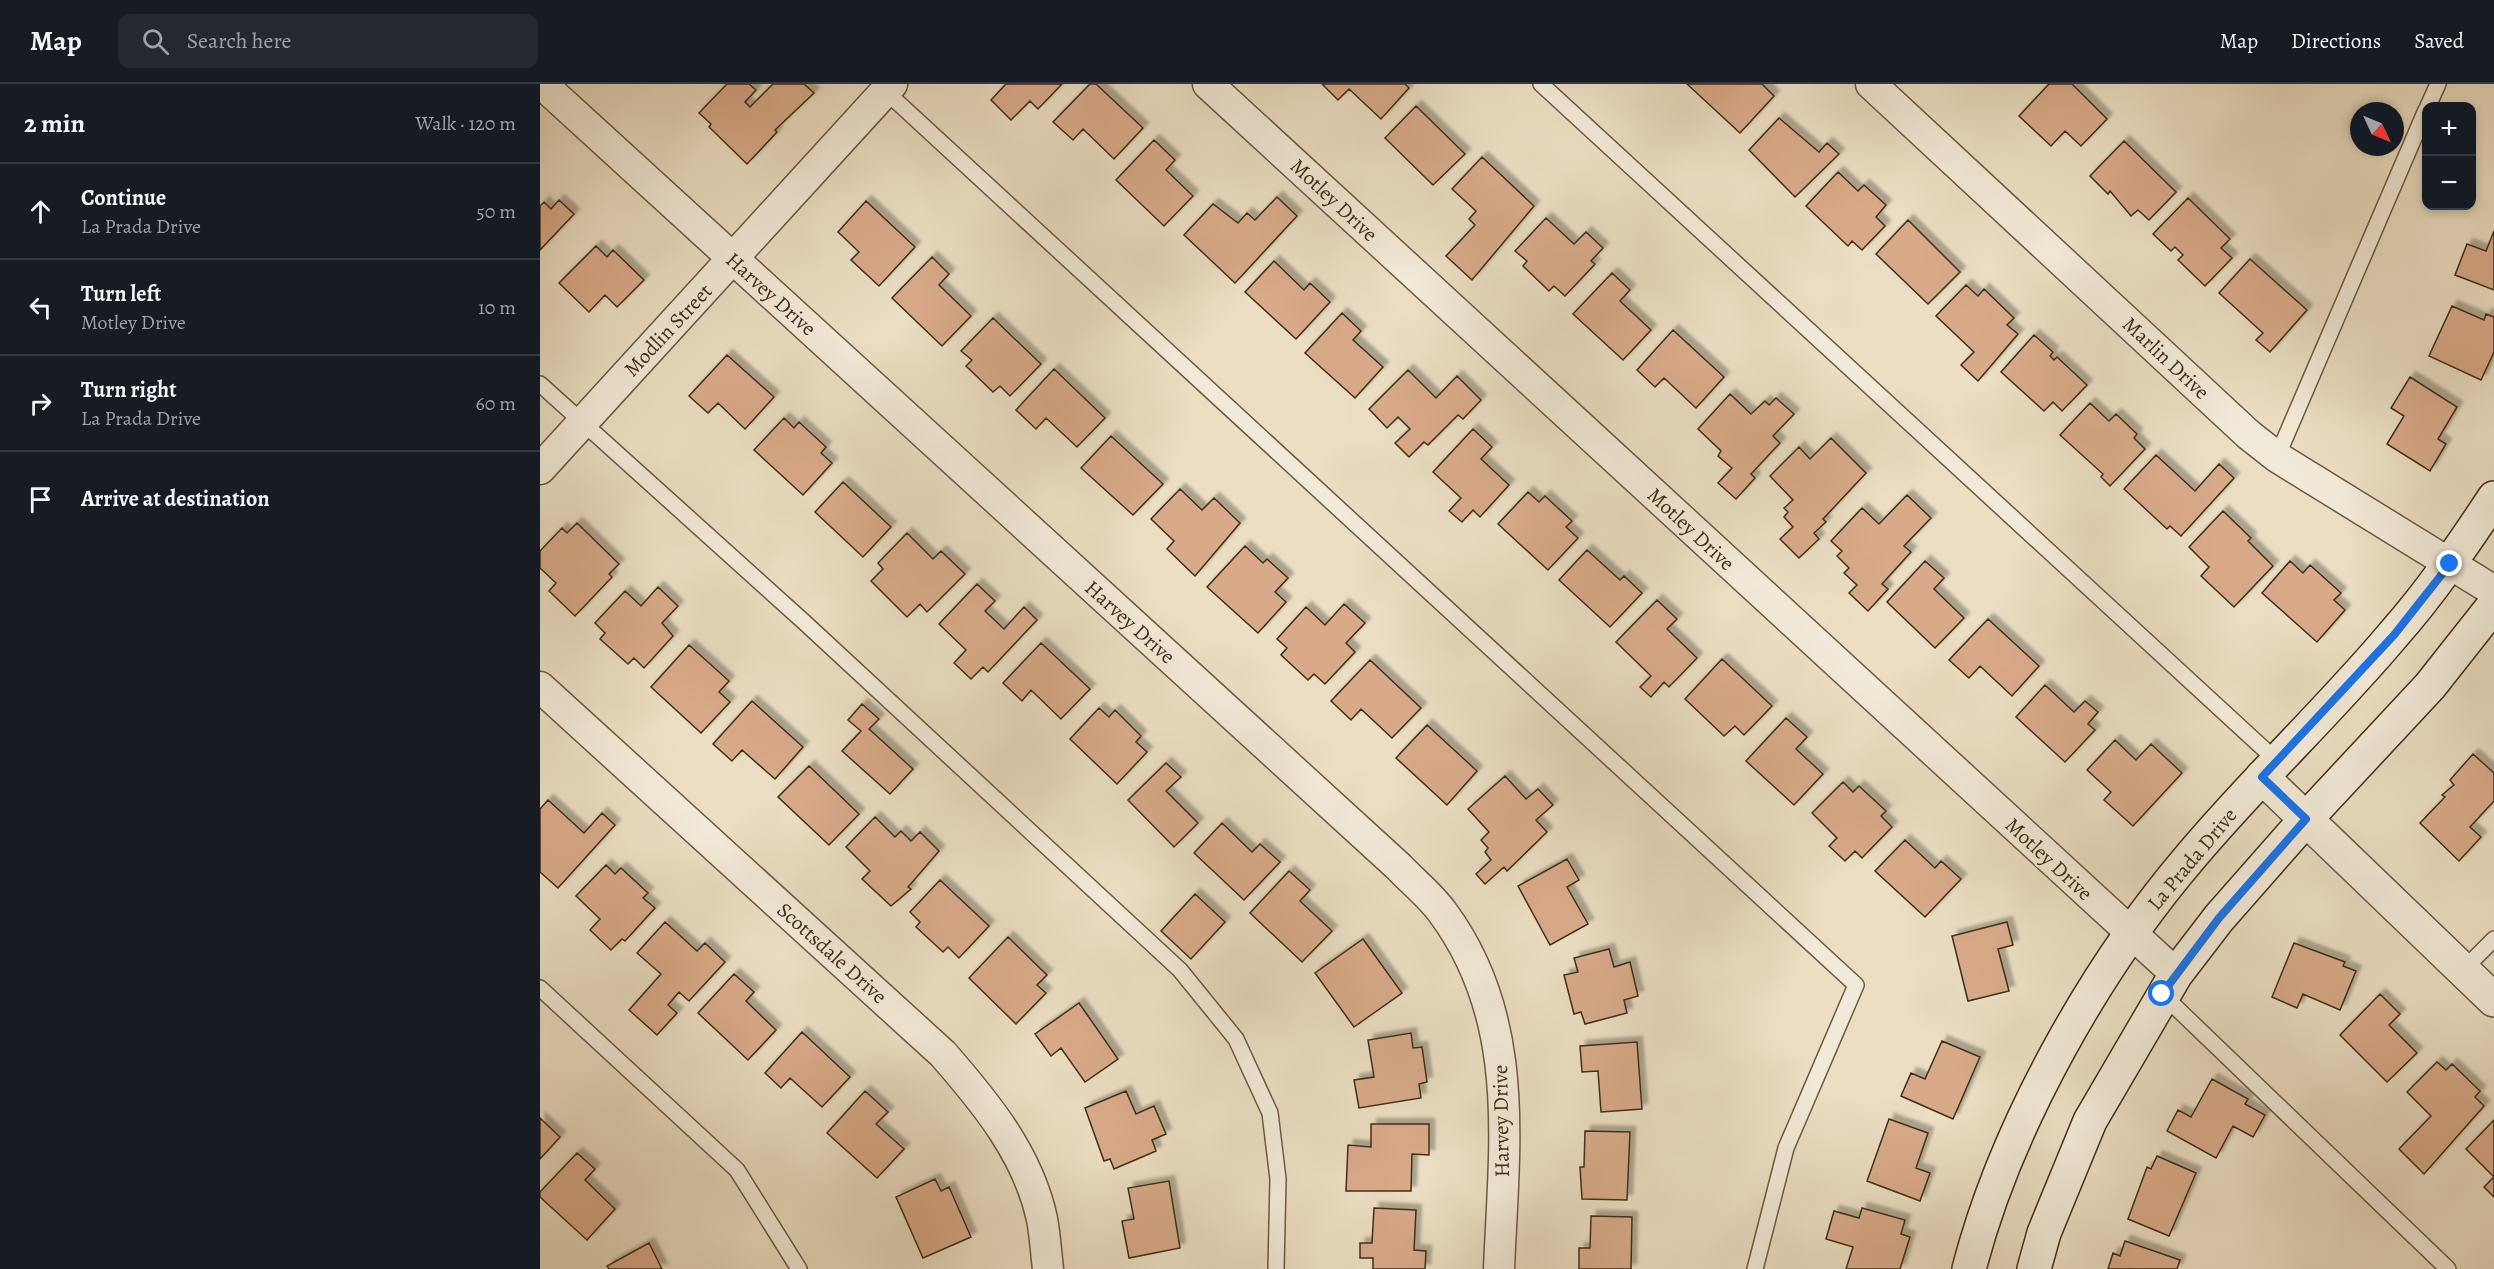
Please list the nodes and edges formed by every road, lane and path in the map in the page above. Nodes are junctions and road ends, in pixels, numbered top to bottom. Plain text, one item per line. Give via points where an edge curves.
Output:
1 (542, 84) edge
2 (1208, 84) edge
3 (1541, 84) edge
4 (2438, 84) edge
5 (885, 86) edge
6 (1885, 89) edge
7 (2430, 102) edge
8 (2422, 120) edge
9 (733, 260) junction
10 (540, 384) edge
11 (582, 423) junction
12 (2277, 457) junction
13 (540, 469) edge
14 (2494, 498) edge
15 (2450, 564) junction
16 (2494, 591) edge
17 (2494, 605) edge
18 (540, 687) edge
19 (2270, 769) junction
20 (2306, 819) junction
21 (2130, 934) junction
22 (2494, 939) edge
23 (2463, 970) junction
24 (2169, 984) junction
25 (540, 988) edge
26 (2494, 1000) edge
27 (799, 1269) edge
28 (1048, 1269) edge
29 (1276, 1269) edge
30 (1500, 1269) edge
31 (1755, 1269) edge
32 (1969, 1269) edge
33 (2034, 1269) edge
34 (2448, 1269) edge

1 - 9 street, Harvey Drive
2 - 21 street, Motley Drive
3 - 19 lane
4 - 7 lane
5 - 9 street, Modlin Street
5 - 31 lane via 1856,985 1786,1148
6 - 12 street, Marlin Drive via 2249,435
8 - 12 lane
9 - 11 street, Modlin Street
9 - 30 street, Harvey Drive via 1399,867 1443,912 1469,954 1492,1013 1504,1072
10 - 11 lane
11 - 13 street, Modlin Street
11 - 29 lane via 803,621 1180,970 1236,1039 1270,1113 1278,1179
12 - 15 street, Marlin Drive
14 - 15 main road, La Prada Drive
15 - 16 street, Marlin Drive
15 - 19 main road, La Prada Drive via 2394,635
17 - 20 main road via 2430,686
18 - 28 street, Scottsdale Drive via 943,1054 990,1108 1022,1162 1042,1218
19 - 20 main road
19 - 21 main road, La Prada Drive via 2191,856
20 - 23 main road
20 - 24 main road via 2219,918
21 - 24 street, Motley Drive
21 - 32 main road, La Prada Drive via 2062,1046 2012,1146
22 - 23 lane
23 - 26 main road
24 - 33 main road via 2090,1121 2044,1233
24 - 34 lane
25 - 27 lane via 737,1170

